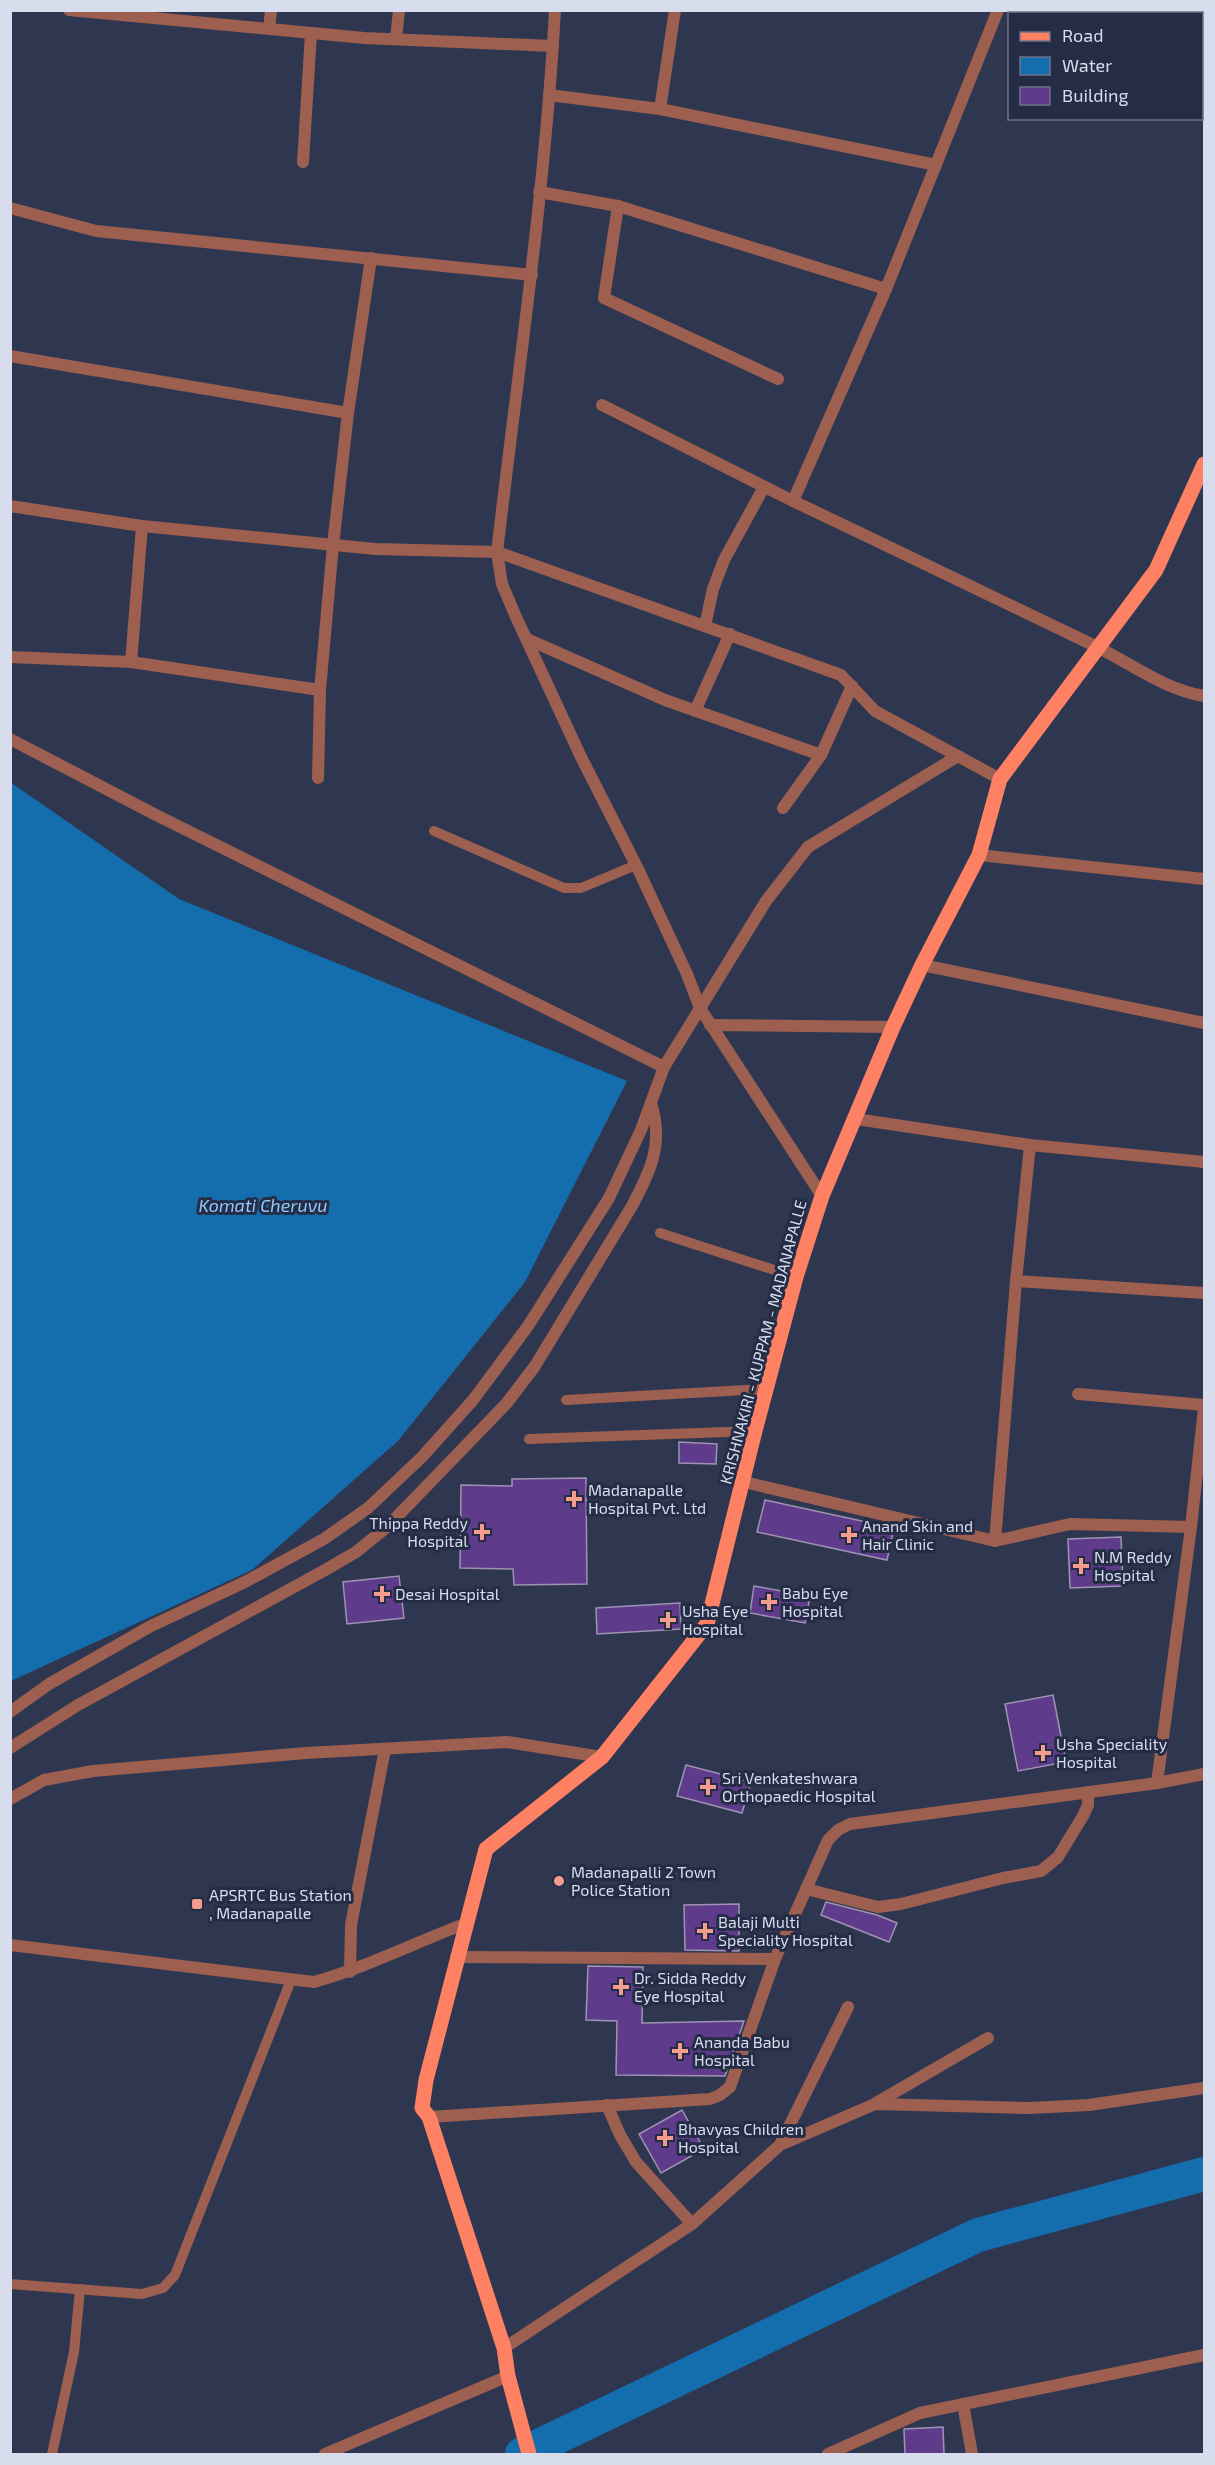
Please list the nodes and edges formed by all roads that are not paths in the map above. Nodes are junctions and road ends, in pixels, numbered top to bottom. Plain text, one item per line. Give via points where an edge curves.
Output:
1 (69, 10) edge
2 (271, 10) edge
3 (399, 10) edge
4 (555, 10) edge
5 (675, 10) edge
6 (998, 10) edge
7 (167, 15) edge
8 (269, 29) junction
9 (311, 33) junction
10 (396, 39) junction
11 (553, 46) junction
12 (549, 95) junction
13 (660, 109) junction
14 (303, 162) dead end
15 (936, 165) junction
16 (539, 192) junction
17 (618, 206) junction
18 (10, 208) edge
19 (371, 258) junction
20 (532, 275) junction
21 (886, 289) junction
22 (10, 356) edge
23 (778, 379) dead end
24 (602, 405) dead end
25 (348, 413) junction
26 (1204, 464) edge
27 (764, 487) junction
28 (793, 501) junction
29 (10, 506) edge
30 (142, 526) junction
31 (333, 545) junction
32 (497, 552) junction
33 (705, 626) junction
34 (729, 634) junction
35 (527, 639) junction
36 (1099, 647) junction
37 (10, 657) edge
38 (131, 662) junction
39 (852, 686) junction
40 (320, 690) junction
41 (1204, 696) edge
42 (695, 711) junction
43 (10, 739) edge
44 (821, 755) junction
45 (958, 756) junction
46 (318, 778) dead end
47 (1000, 779) junction
48 (783, 808) dead end
49 (434, 831) dead end
50 (979, 855) junction
51 (636, 864) junction
52 (1204, 879) edge
53 (922, 965) junction
54 (700, 1008) junction
55 (1204, 1023) edge
56 (710, 1025) junction
57 (893, 1027) junction
58 (664, 1067) junction
59 (651, 1103) junction
60 (856, 1119) junction
61 (1030, 1145) junction
62 (1204, 1161) edge
63 (822, 1196) junction
64 (660, 1233) dead end
65 (796, 1277) junction
66 (1017, 1281) junction
67 (1204, 1293) edge
68 (766, 1389) junction
69 (1078, 1394) dead end
70 (566, 1400) dead end
71 (1204, 1407) edge
72 (755, 1431) junction
73 (529, 1438) dead end
74 (744, 1482) junction
75 (1191, 1527) junction
76 (995, 1541) junction
77 (10, 1712) edge
78 (10, 1748) edge
79 (384, 1749) junction
80 (602, 1757) junction
81 (1204, 1774) edge
82 (1157, 1783) junction
83 (1088, 1792) junction
84 (10, 1799) edge
85 (806, 1889) junction
86 (467, 1923) junction
87 (10, 1945) edge
88 (456, 1957) junction
89 (775, 1959) junction
90 (350, 1972) junction
91 (291, 1980) junction
92 (848, 2007) dead end
93 (988, 2038) dead end
94 (1204, 2088) edge
95 (875, 2104) junction
96 (607, 2105) junction
97 (429, 2117) junction
98 (780, 2145) junction
99 (692, 2224) junction
100 (10, 2284) edge
101 (80, 2289) junction
102 (504, 2348) junction
103 (1204, 2355) edge
104 (509, 2379) junction
105 (963, 2404) junction
106 (52, 2454) edge
107 (325, 2454) edge
108 (529, 2454) edge
109 (828, 2454) edge
110 (972, 2454) edge

1 - 7 street
2 - 8 street
3 - 10 street
4 - 11 street
5 - 13 street
6 - 15 street
7 - 8 street
8 - 9 street
9 - 10 street
9 - 14 street
10 - 11 street
11 - 12 street
12 - 13 street
12 - 16 street
13 - 15 street
15 - 21 street
16 - 17 street
16 - 20 street
17 - 21 street
17 - 23 street via 604,298
18 - 19 street via 96,231
19 - 20 street
19 - 25 street
20 - 32 street
21 - 28 street
22 - 25 street
24 - 27 street
25 - 31 street
26 - 36 main road via 1156,570
27 - 28 street
27 - 33 street via 724,560
28 - 36 street
29 - 30 street
30 - 31 street
30 - 38 street
31 - 32 street
31 - 40 street
32 - 33 street
32 - 35 street via 502,584
33 - 34 street
34 - 39 street via 841,675
34 - 42 street
35 - 42 street
35 - 51 street
36 - 41 street via 1158,681
36 - 47 main road
37 - 38 street
38 - 40 street
39 - 44 street
39 - 45 street via 875,711
40 - 46 street
42 - 44 street
43 - 58 street
44 - 48 street
45 - 47 street
45 - 54 street via 808,847 766,901
47 - 50 main road, KRISHNAKIRI - KUPPAM - MADANAPALLE
49 - 51 lane via 564,888 581,888
50 - 52 street
50 - 53 main road, KRISHNAKIRI - KUPPAM - MADANAPALLE
51 - 54 street
53 - 55 street
53 - 57 main road, KRISHNAKIRI - KUPPAM - MADANAPALLE
54 - 56 street
54 - 58 street
56 - 57 street
56 - 63 street
57 - 60 main road, KRISHNAKIRI - KUPPAM - MADANAPALLE
58 - 59 street
59 - 77 street via 609,1198 528,1326 422,1457 368,1508 324,1539 151,1626
59 - 78 street via 657,1142 645,1181 535,1366 506,1404 387,1527 337,1564 78,1705
60 - 61 street
60 - 63 main road, KRISHNAKIRI - KUPPAM - MADANAPALLE
61 - 62 street
61 - 66 street
63 - 65 main road, KRISHNAKIRI - KUPPAM - MADANAPALLE
64 - 65 lane
65 - 68 main road, KRISHNAKIRI - KUPPAM - MADANAPALLE
66 - 67 street
66 - 76 street
68 - 70 lane
68 - 72 main road, KRISHNAKIRI - KUPPAM - MADANAPALLE
69 - 71 street
71 - 75 street
72 - 73 lane
72 - 74 main road, KRISHNAKIRI - KUPPAM - MADANAPALLE
74 - 76 street
74 - 80 main road, KRISHNAKIRI - KUPPAM - MADANAPALLE via 708,1624
75 - 76 street via 1070,1524
75 - 82 street
79 - 80 street via 507,1742
79 - 84 street via 93,1771 44,1780
79 - 90 street via 351,1925
80 - 86 main road, KRISHNAKIRI - KUPPAM - MADANAPALLE via 486,1849
81 - 82 street
82 - 83 street
83 - 85 street via 850,1824 828,1840
83 - 85 street via 1083,1816 1058,1857 1041,1871 878,1907
85 - 89 street
86 - 88 main road, KRISHNAKIRI - KUPPAM - MADANAPALLE
86 - 90 street
87 - 91 street
88 - 89 street
88 - 97 main road, KRISHNAKIRI - KUPPAM - MADANAPALLE via 426,2080 422,2108
89 - 96 street via 730,2087 710,2099
90 - 91 street via 314,1982
91 - 101 lane via 175,2275 163,2288 142,2294
92 - 98 street
93 - 95 street
94 - 95 street via 1054,2107
95 - 98 street
96 - 97 street
96 - 99 street via 636,2162
97 - 102 main road, KRISHNAKIRI - KUPPAM - MADANAPALLE
98 - 99 street
99 - 102 street
100 - 101 lane
101 - 106 lane via 74,2352
102 - 104 main road, KRISHNAKIRI - KUPPAM - MADANAPALLE
103 - 105 street
104 - 107 street
104 - 108 main road, KRISHNAKIRI - KUPPAM - MADANAPALLE
105 - 109 street via 920,2413
105 - 110 street

